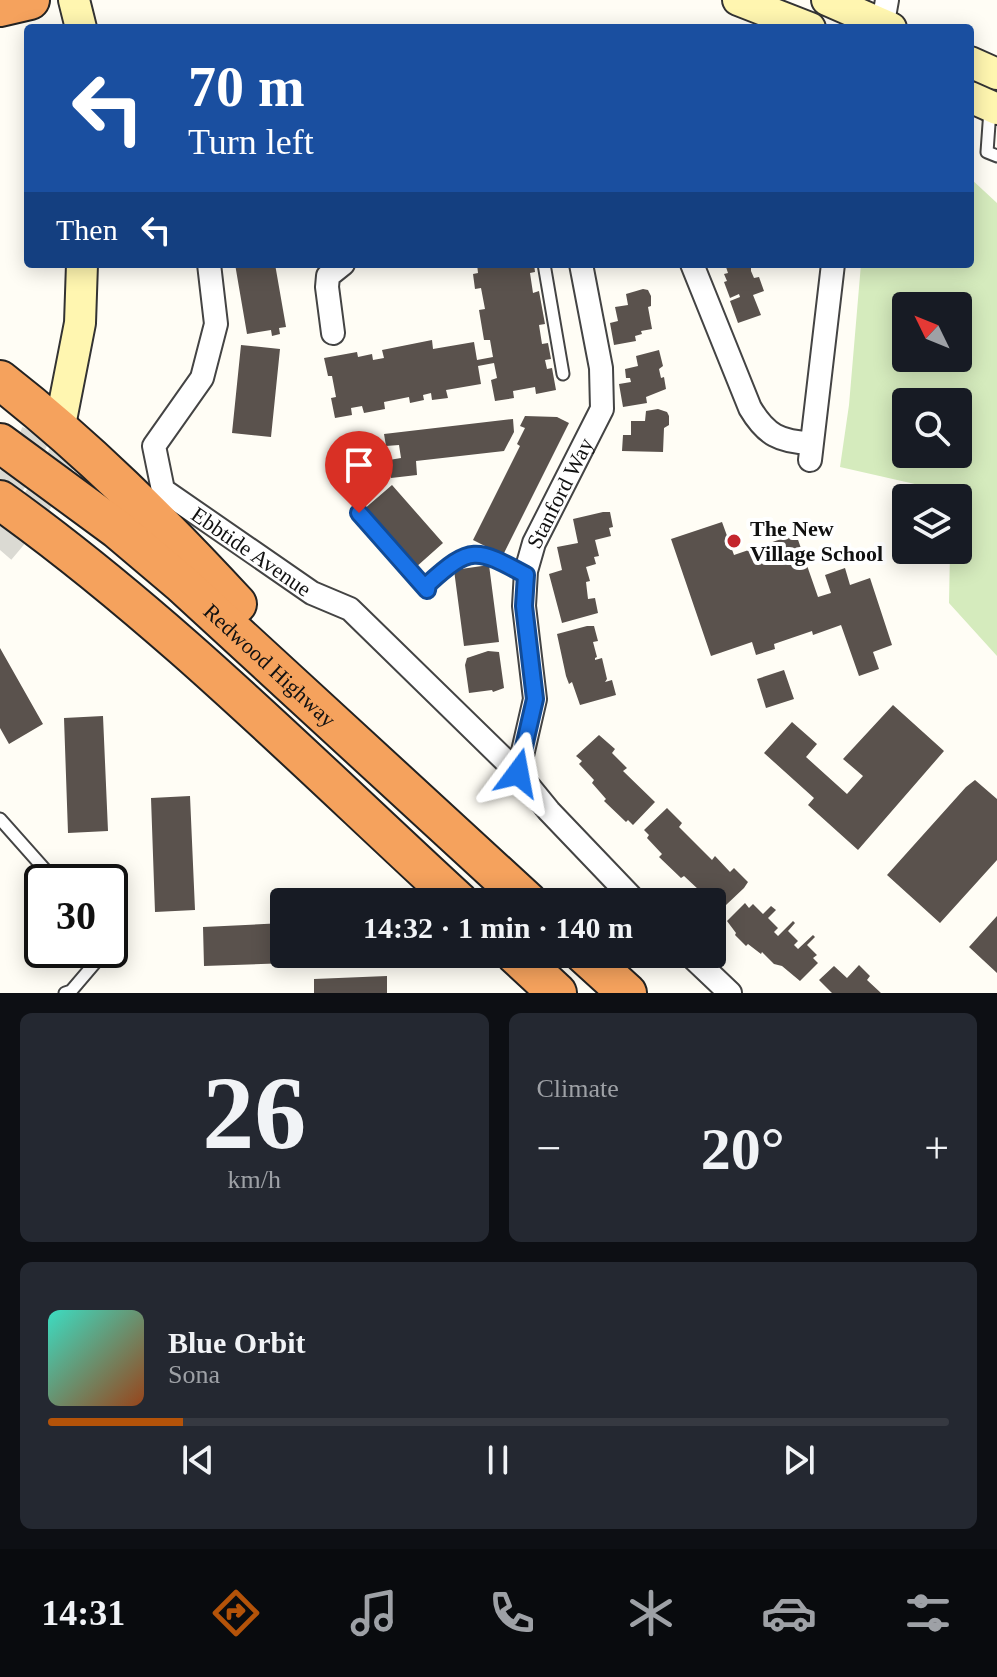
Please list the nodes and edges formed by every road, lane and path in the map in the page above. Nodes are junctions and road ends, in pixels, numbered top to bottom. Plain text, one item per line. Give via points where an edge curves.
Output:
1 (30, 0) edge
2 (74, 0) edge
3 (738, 0) edge
4 (827, 0) edge
5 (0, 7) edge
6 (886, 20) edge
7 (80, 24) edge
8 (800, 24) edge
9 (974, 64) edge
10 (997, 74) edge
11 (986, 104) edge
12 (997, 156) edge
13 (82, 268) edge
14 (209, 268) edge
15 (338, 268) edge
16 (545, 268) edge
17 (582, 268) edge
18 (694, 268) edge
19 (833, 268) edge
20 (333, 333) dead end
21 (563, 374) dead end
22 (0, 380) edge
23 (62, 414) tunnel mouth
24 (0, 443) edge
25 (0, 500) edge
26 (359, 513) dead end
27 (0, 530) edge
28 (526, 575) junction
29 (124, 596) junction
30 (373, 760) junction
31 (518, 773) junction
32 (0, 819) edge
33 (40, 864) edge
34 (444, 888) edge
35 (513, 888) edge
36 (623, 888) edge
37 (91, 968) edge
38 (530, 968) edge
39 (599, 968) edge
40 (704, 968) edge
41 (65, 993) edge
42 (557, 993) edge
43 (627, 993) edge
44 (730, 993) edge

1 - 5 highway
2 - 7 main road
3 - 8 main road
4 - 6 main road
9 - 10 main road
11 - 12 lane via 987,152
13 - 23 main road via 80,323 95,340 96,355
14 - 31 street, Ebbtide Avenue via 216,324 202,378 154,446 163,490 312,593 350,609
15 - 20 street via 328,276 327,287
16 - 21 lane
17 - 28 street, Stanford Way via 601,368 602,409 534,543
18 - 19 street via 759,423 770,434 810,452
22 - 30 highway via 179,542
24 - 30 highway, Redwood Highway via 150,556
25 - 29 highway, Redwood Highway
26 - 28 lane via 427,590 456,559 474,554 493,557
27 - 29 highway
28 - 31 street, Stanford Way via 524,606 535,699
29 - 34 highway, Redwood Highway
30 - 35 highway, Redwood Highway
31 - 36 street, Ebbtide Avenue
32 - 33 lane
37 - 41 lane
38 - 42 highway
39 - 43 highway
40 - 44 street

